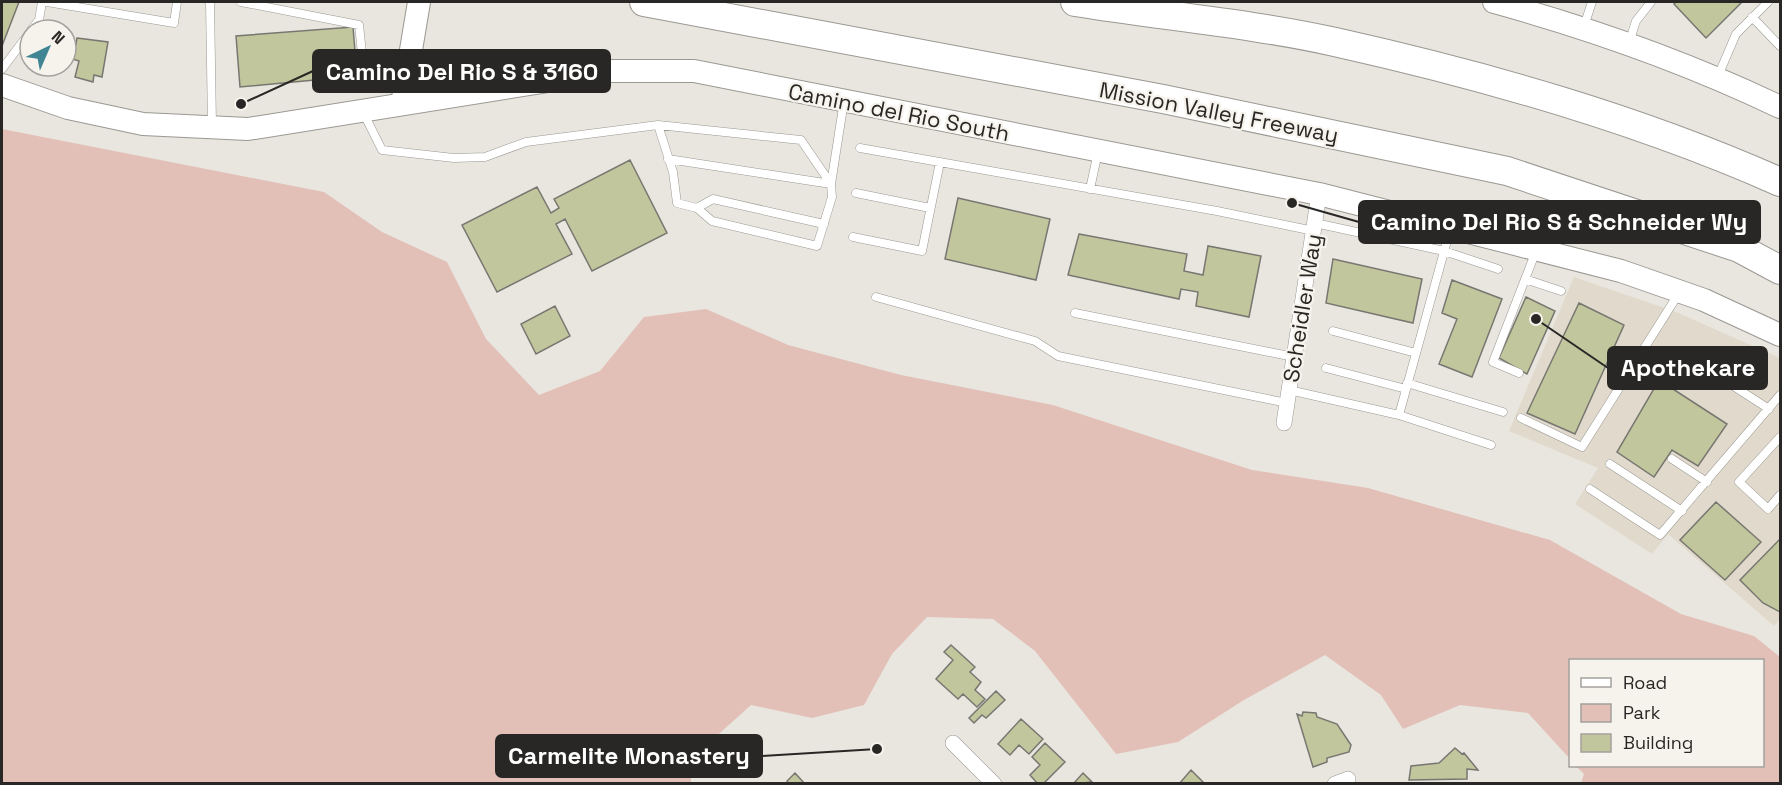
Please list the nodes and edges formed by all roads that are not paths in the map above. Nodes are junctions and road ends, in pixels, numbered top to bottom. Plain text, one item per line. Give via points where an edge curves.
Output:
1 (42, 2) edge
2 (47, 2) edge
3 (177, 2) edge
4 (210, 2) edge
5 (241, 2) edge
6 (419, 2) edge
7 (644, 2) edge
8 (1075, 2) edge
9 (1494, 2) edge
10 (1592, 2) edge
11 (1651, 2) edge
12 (1768, 2) edge
13 (1752, 17) junction
14 (39, 18) edge
15 (1583, 27) junction
16 (1629, 44) junction
17 (1780, 46) edge
18 (18, 48) edge
19 (2, 69) edge
20 (364, 72) dead end
21 (1717, 78) junction
22 (2, 85) edge
23 (844, 101) junction
24 (402, 104) junction
25 (1780, 107) edge
26 (362, 110) junction
27 (658, 125) junction
28 (212, 127) junction
29 (860, 148) dead end
30 (1098, 151) junction
31 (669, 159) junction
32 (940, 162) junction
33 (1780, 182) edge
34 (831, 184) junction
35 (1090, 189) junction
36 (856, 193) dead end
37 (1319, 194) junction
38 (697, 208) junction
39 (930, 208) junction
40 (824, 224) junction
41 (1314, 227) junction
42 (1450, 228) junction
43 (853, 237) dead end
44 (1537, 250) junction
45 (1444, 251) junction
46 (1498, 269) dead end
47 (1780, 270) edge
48 (1525, 279) junction
49 (1561, 291) dead end
50 (1680, 291) junction
51 (876, 297) dead end
52 (1074, 313) dead end
53 (1334, 331) dead end
54 (1780, 335) edge
55 (1679, 351) dead end
56 (1416, 353) junction
57 (1294, 357) junction
58 (1326, 368) dead end
59 (1519, 373) dead end
60 (1407, 386) junction
61 (1780, 395) edge
62 (1288, 396) junction
63 (1769, 409) junction
64 (1503, 412) dead end
65 (1399, 415) junction
66 (1521, 418) dead end
67 (1284, 423) dead end
68 (1780, 437) edge
69 (1491, 445) dead end
70 (1672, 459) dead end
71 (1611, 464) dead end
72 (1707, 482) junction
73 (1590, 489) dead end
74 (1780, 495) edge
75 (1682, 511) junction
76 (953, 743) dead end
77 (994, 783) edge

1 - 14 lane
2 - 3 lane via 174,23
4 - 28 lane
5 - 20 lane via 359,25
6 - 24 street
7 - 47 highway, Mission Valley Freeway via 1163,99 1506,171 1739,248
8 - 33 highway via 1334,42 1566,101 1671,136
9 - 15 street
10 - 15 lane
11 - 16 lane via 1636,21
12 - 13 lane
13 - 17 lane
13 - 21 lane via 1736,34
15 - 16 street
16 - 21 street
18 - 19 lane
21 - 25 street
22 - 28 street, Camino del Rio South via 68,108 128,121
23 - 24 street, Camino del Rio South via 694,71 611,71
23 - 30 street, Camino del Rio South
23 - 34 lane
24 - 26 street, Camino del Rio South
26 - 27 lane via 382,150 453,158 485,157 526,142
26 - 28 street, Camino del Rio South via 248,129
27 - 31 lane
27 - 34 lane via 801,140
29 - 32 lane
30 - 35 lane
30 - 37 street, Camino del Rio South
31 - 34 lane
31 - 38 lane via 677,202
32 - 35 lane
32 - 39 lane
34 - 40 lane via 832,197
35 - 41 lane
36 - 39 lane
37 - 41 street, Scheidler Way
37 - 42 street, Camino del Rio South
38 - 40 lane via 712,199
38 - 40 lane via 712,221 817,246
39 - 43 lane via 922,251
41 - 45 lane
41 - 57 street, Scheidler Way
42 - 44 street, Camino del Rio South
42 - 45 lane
44 - 48 lane
44 - 50 street, Camino del Rio South
45 - 46 lane
45 - 56 lane
48 - 49 lane
48 - 59 lane via 1493,362
50 - 54 street, Camino del Rio South
50 - 66 lane via 1582,447
51 - 62 lane via 1035,341 1058,356
52 - 57 lane
53 - 56 lane
55 - 63 lane
56 - 60 lane
57 - 62 street, Scheidler Way
58 - 60 lane
60 - 64 lane
60 - 65 lane
61 - 63 lane
62 - 65 lane
62 - 67 street, Scheidler Way
63 - 72 lane
65 - 69 lane
68 - 74 lane via 1739,482 1768,509
70 - 72 lane
71 - 75 lane
72 - 75 lane
73 - 75 lane via 1660,535
76 - 77 street

